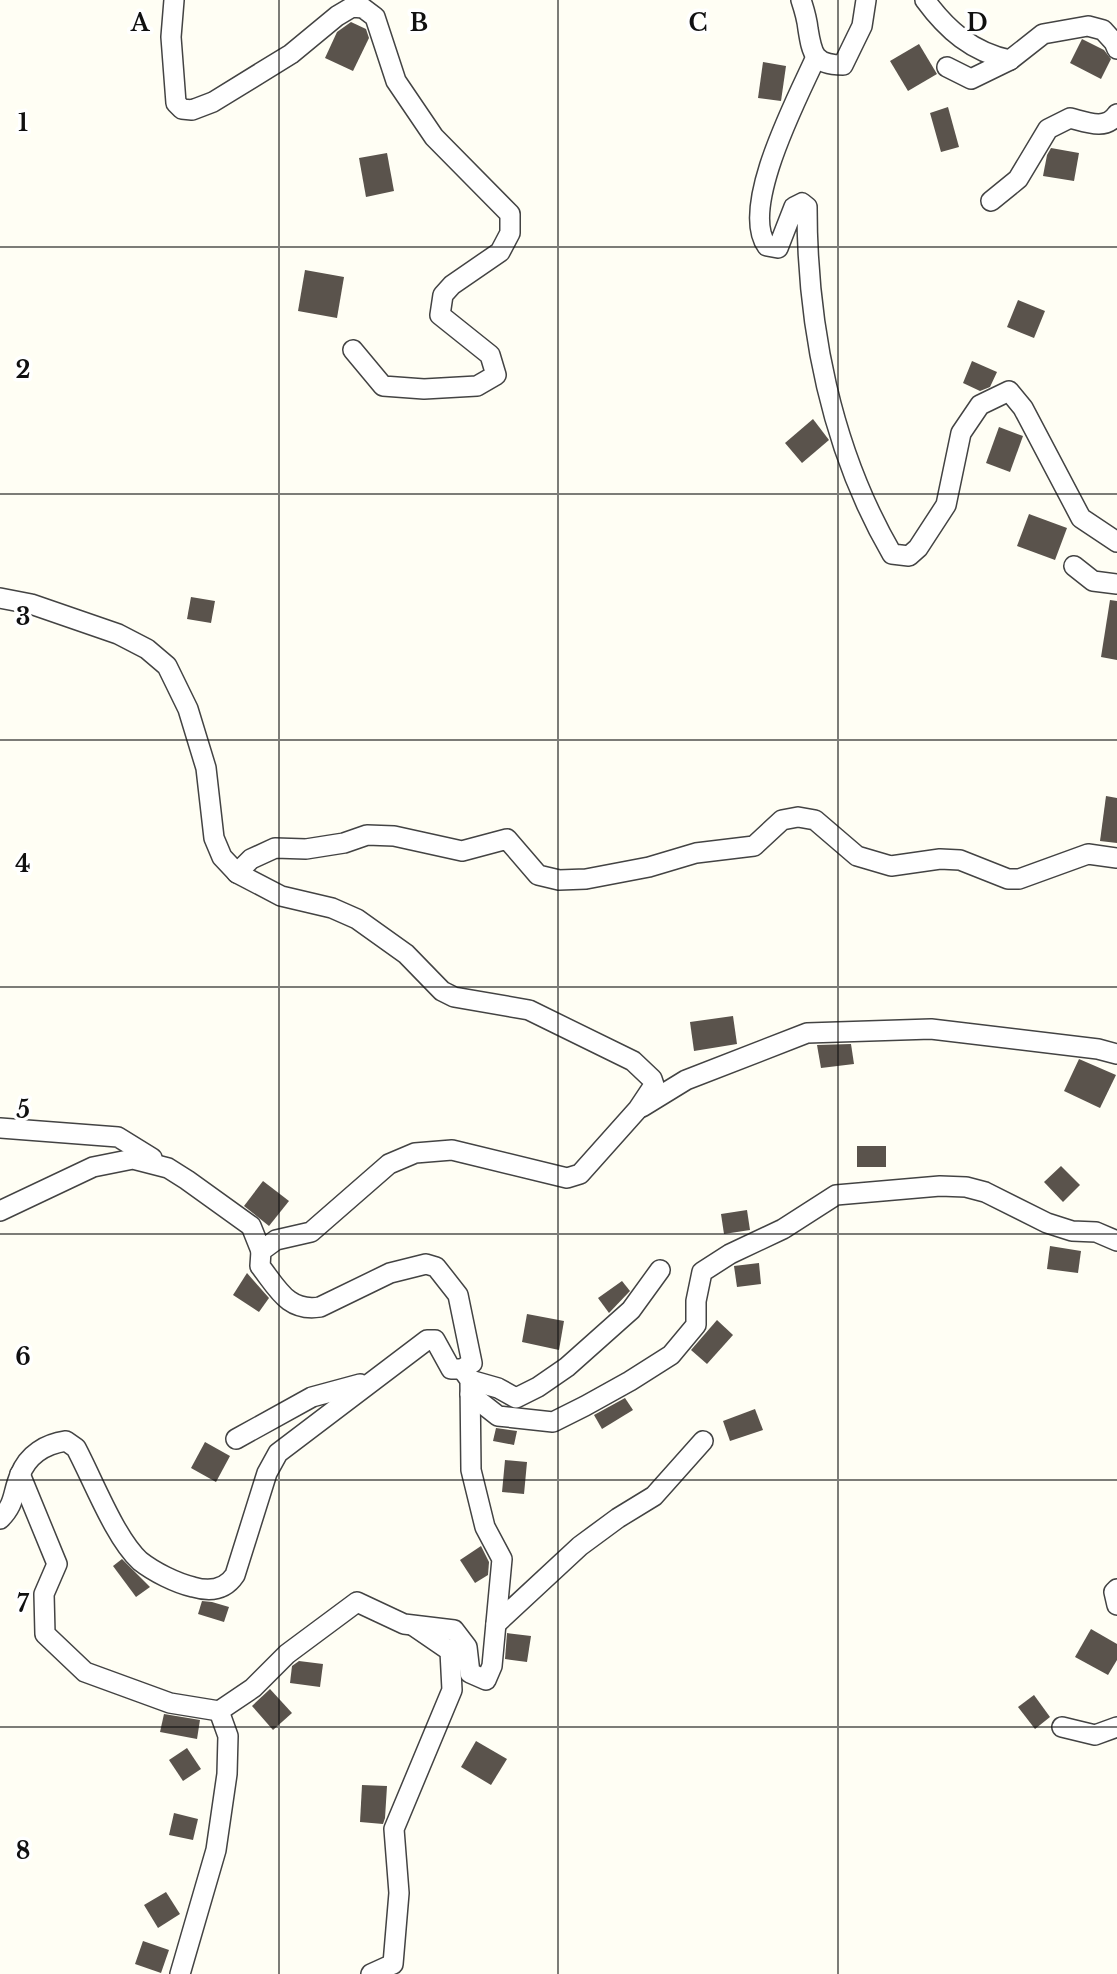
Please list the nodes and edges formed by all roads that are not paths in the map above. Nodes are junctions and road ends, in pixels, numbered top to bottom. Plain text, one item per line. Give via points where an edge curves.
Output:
1 (174, 0) edge
2 (801, 0) edge
3 (866, 0) edge
4 (925, 0) edge
5 (1117, 49) edge
6 (816, 57) junction
7 (1010, 60) junction
8 (947, 67) dead end
9 (1117, 114) edge
10 (990, 201) dead end
11 (352, 351) dead end
12 (1117, 542) edge
13 (1074, 566) dead end
14 (1117, 584) edge
15 (0, 598) edge
16 (1117, 858) edge
17 (237, 873) junction
18 (1117, 1054) edge
19 (638, 1110) junction
20 (0, 1128) edge
21 (168, 1168) junction
22 (0, 1211) edge
23 (1117, 1241) edge
24 (261, 1251) junction
25 (660, 1270) dead end
26 (467, 1381) junction
27 (371, 1382) junction
28 (236, 1439) dead end
29 (703, 1441) dead end
30 (20, 1474) junction
31 (0, 1519) edge
32 (1117, 1589) edge
33 (1117, 1605) edge
34 (496, 1624) junction
35 (414, 1626) junction
36 (219, 1711) junction
37 (1062, 1727) dead end
38 (1117, 1727) edge
39 (180, 1974) edge
40 (372, 1974) edge

1 - 11 street via 171,37 176,103 192,110 291,54 344,11 363,8 375,17 396,81 434,137 510,214 510,233 500,252 452,285 443,295 440,315 490,355 496,374 477,386 383,386
2 - 6 street via 808,42
3 - 6 street via 862,26 843,65 827,65
4 - 7 street via 949,30 971,46
5 - 7 street via 1103,30 1088,26 1043,34
6 - 12 street via 771,160 759,208 761,239 766,246 778,248 794,207 802,203 807,207 813,313 834,421 869,514 892,554 909,556 918,548 946,505 961,433 980,405 1009,391 1023,408 1081,518
7 - 8 street via 971,79
9 - 10 street via 1098,125 1070,118 1048,129 1018,178
13 - 14 street via 1093,581
15 - 17 street via 118,634 148,649 167,666 188,709 206,768 214,838 222,857
16 - 17 street via 1088,854 1019,879 960,860 891,866 857,856 815,820 798,817 782,820 754,846 696,853 586,879 538,875 507,839 462,850 367,835 306,849 275,848 251,859
17 - 19 street via 281,896 356,919 406,954 442,991 454,997 529,1010 633,1061 654,1085
18 - 19 street via 931,1029 807,1033 686,1080
19 - 24 street via 580,1174 567,1178 452,1150 415,1153 388,1164 311,1232 276,1240
20 - 21 street via 118,1138
21 - 22 street via 133,1159 93,1167
21 - 24 street via 251,1226
23 - 26 street via 1047,1223 966,1187 836,1195 702,1272 696,1325 671,1355 552,1422 498,1416
24 - 26 street via 260,1266 281,1293 295,1307 310,1309 390,1273 426,1264 436,1267 458,1295 471,1363
25 - 26 street via 631,1310 538,1387 516,1398 498,1388
26 - 27 street via 451,1369 435,1340 428,1340
26 - 34 street via 471,1470 485,1527 502,1559
27 - 28 street via 312,1397
27 - 30 street via 278,1453 267,1473 235,1575 222,1588 204,1590 180,1584 141,1561 122,1539 76,1448 66,1441 35,1453
29 - 34 street via 654,1496 580,1546
30 - 31 street via 13,1505
30 - 36 street via 57,1564 44,1594 45,1634 85,1672 170,1703
32 - 33 street
34 - 35 street via 486,1680 470,1673 467,1647 454,1630
35 - 36 street via 357,1602
35 - 40 street via 450,1651 452,1690 394,1829 399,1893 393,1964
36 - 39 street via 228,1736 216,1850
37 - 38 street via 1095,1735

